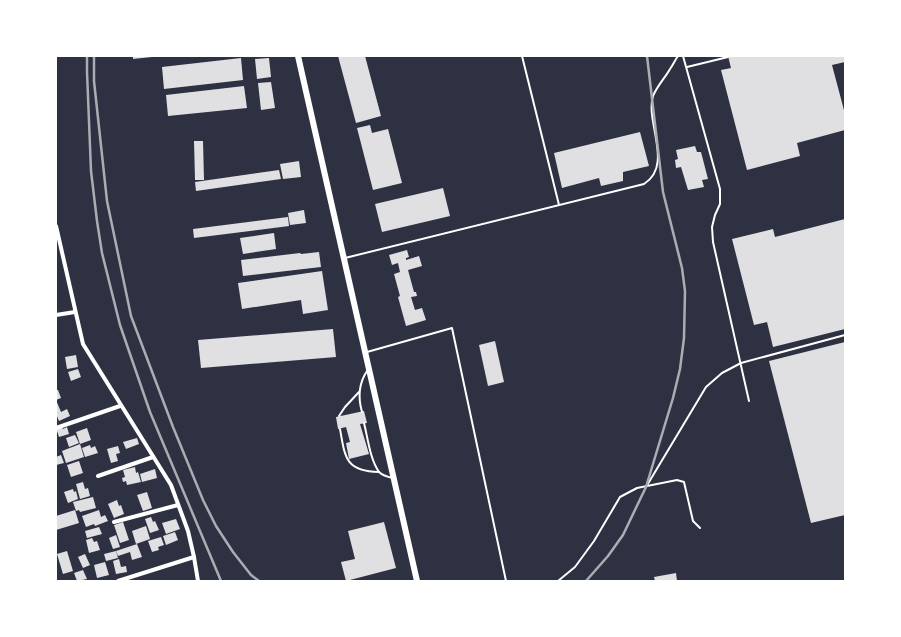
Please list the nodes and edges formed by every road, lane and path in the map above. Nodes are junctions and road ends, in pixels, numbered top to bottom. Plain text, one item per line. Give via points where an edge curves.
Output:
1 (298, 56) edge
2 (522, 56) edge
3 (678, 56) edge
4 (683, 56) edge
5 (728, 57) edge
6 (687, 67) junction
7 (559, 205) junction
8 (56, 226) edge
9 (344, 259) junction
10 (75, 312) junction
11 (56, 315) edge
12 (845, 335) edge
13 (365, 352) junction
14 (741, 364) junction
15 (369, 368) junction
16 (360, 391) junction
17 (749, 401) dead end
18 (120, 406) junction
19 (362, 412) dead end
20 (339, 416) dead end
21 (364, 423) dead end
22 (56, 428) edge
23 (340, 429) dead end
24 (153, 457) junction
25 (379, 472) junction
26 (98, 476) dead end
27 (394, 478) junction
28 (646, 486) junction
29 (178, 505) junction
30 (114, 522) dead end
31 (700, 528) dead end
32 (194, 557) junction
33 (118, 581) edge
34 (198, 581) edge
35 (418, 581) edge
36 (506, 581) edge
37 (558, 581) edge

1 - 9 main road
2 - 7 lane
3 - 7 lane via 653,96 658,158 651,179 644,184
4 - 6 lane
5 - 6 lane
6 - 14 lane via 720,189 720,204 712,227 713,242
7 - 9 lane
8 - 10 street
9 - 13 main road
10 - 11 street
10 - 18 street via 83,344
12 - 14 lane
13 - 15 main road
13 - 36 lane via 452,328
14 - 17 lane
14 - 28 lane via 722,372 706,388
15 - 16 lane via 364,375
15 - 27 main road
16 - 19 lane
16 - 20 lane
18 - 22 street
18 - 24 street
21 - 25 lane
23 - 25 lane via 345,454 350,463 360,469
24 - 26 street
24 - 29 street via 171,485
25 - 27 lane via 386,477
27 - 35 main road
28 - 31 lane via 677,480 684,482 693,521
28 - 37 lane via 620,497 575,567
29 - 30 street
29 - 32 street
32 - 33 street
32 - 34 street

